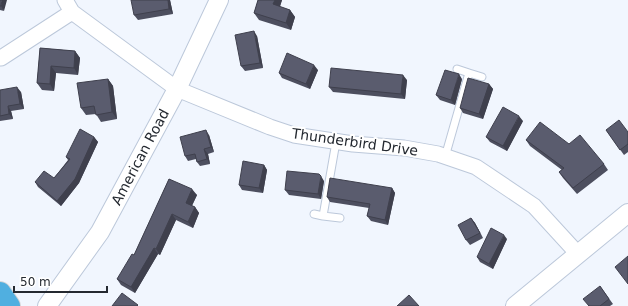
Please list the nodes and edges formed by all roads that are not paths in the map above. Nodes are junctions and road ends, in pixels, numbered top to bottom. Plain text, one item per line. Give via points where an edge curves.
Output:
1 (219, 0) edge
2 (68, 6) edge
3 (1, 58) dead end
4 (457, 69) dead end
5 (469, 73) junction
6 (482, 77) dead end
7 (176, 89) junction
8 (336, 142) junction
9 (445, 157) junction
10 (628, 212) edge
11 (314, 214) dead end
12 (324, 216) junction
13 (340, 218) dead end
14 (578, 254) junction
15 (47, 306) edge
16 (515, 306) edge

1 - 7 street, American Road
2 - 3 street
2 - 7 street, Thunderbird Drive
4 - 5 lane
5 - 6 lane
5 - 9 lane
7 - 8 street, Thunderbird Drive via 294,135
7 - 15 street, American Road via 100,232
8 - 9 street, Thunderbird Drive via 404,148
8 - 12 lane
9 - 14 street, Thunderbird Drive via 476,167 534,206
10 - 14 street
11 - 12 lane
12 - 13 lane
14 - 16 street

